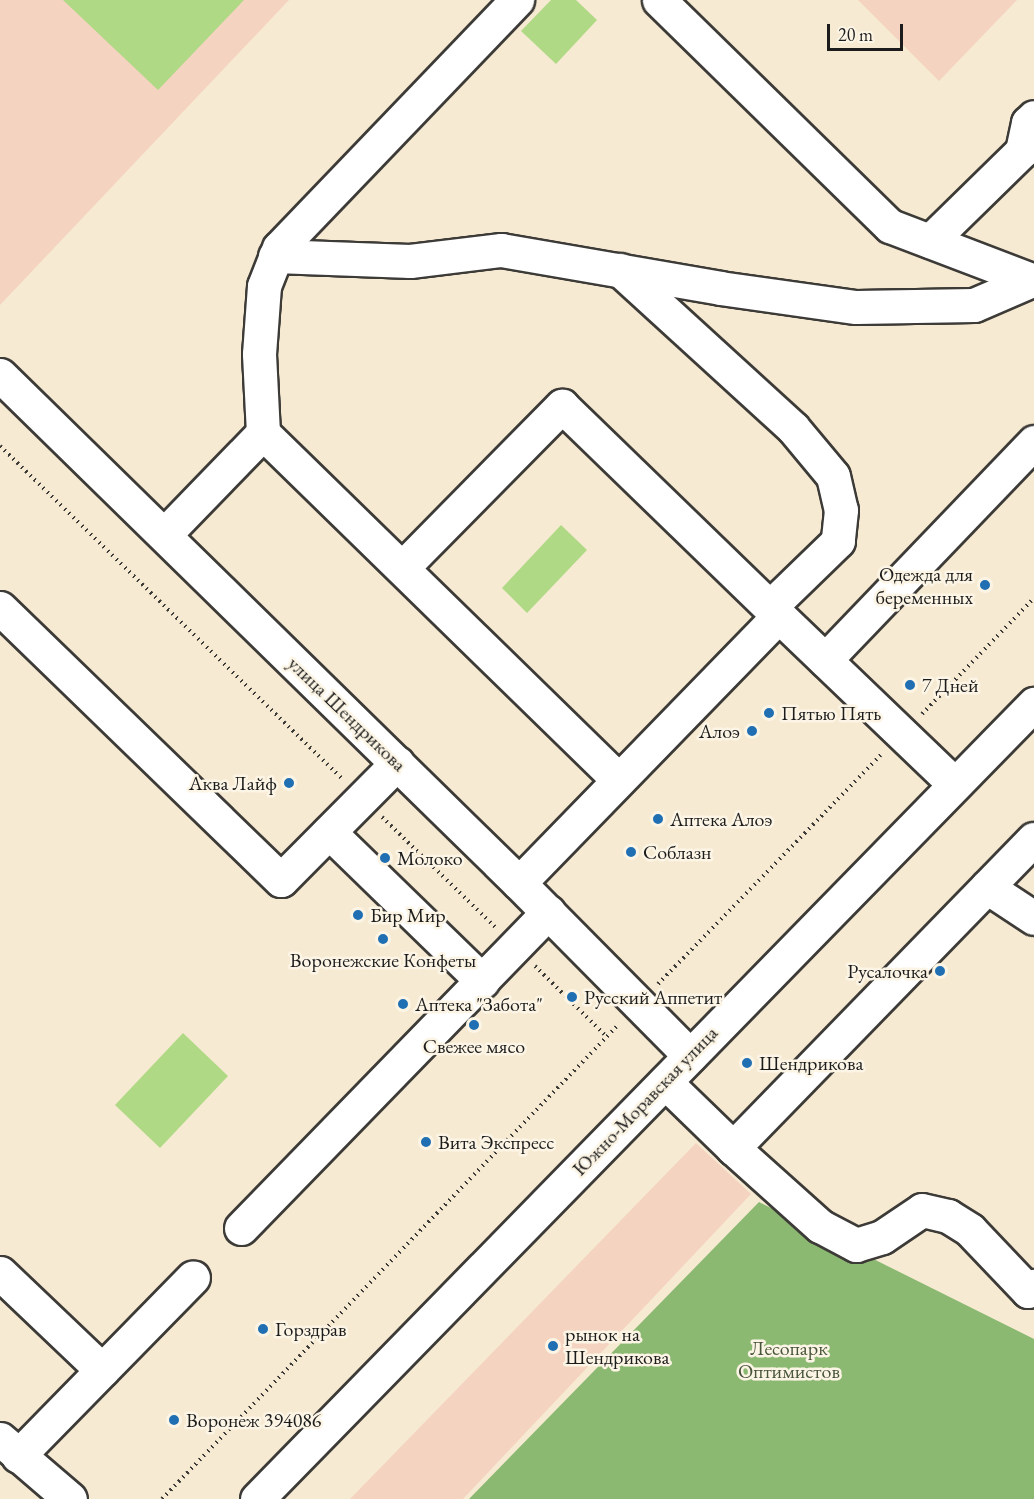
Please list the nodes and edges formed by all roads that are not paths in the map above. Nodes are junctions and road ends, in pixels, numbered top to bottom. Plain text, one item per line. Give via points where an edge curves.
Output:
1 (517, 0) edge
2 (659, 0) edge
3 (1034, 117) edge
4 (930, 241) junction
5 (275, 256) junction
6 (620, 270) junction
7 (1033, 280) edge
8 (0, 375) edge
9 (263, 433) junction
10 (1034, 442) edge
11 (164, 535) junction
12 (402, 568) junction
13 (0, 608) edge
14 (774, 611) junction
15 (825, 660) junction
16 (1034, 704) edge
17 (397, 763) junction
18 (618, 780) junction
19 (954, 784) junction
20 (329, 832) junction
21 (1034, 839) edge
22 (519, 883) junction
23 (987, 887) junction
24 (548, 912) junction
25 (1034, 918) edge
26 (482, 981) junction
27 (690, 1056) junction
28 (665, 1082) junction
29 (733, 1148) junction
30 (241, 1228) dead end
31 (0, 1273) edge
32 (193, 1277) dead end
33 (1034, 1286) edge
34 (102, 1370) junction
35 (9, 1448) edge
36 (70, 1499) edge
37 (257, 1499) edge

1 - 5 main road
2 - 4 main road via 890,226
3 - 4 main road via 1028,123 1022,151
4 - 7 main road
5 - 6 main road via 410,261 501,250
5 - 9 main road via 264,286 259,354
6 - 7 main road via 856,307 974,305
6 - 14 main road via 793,428 833,476 841,510 838,541
8 - 11 main road, улица Шендрикова
9 - 11 main road
9 - 12 main road
10 - 15 main road
11 - 17 main road, улица Шендрикова
12 - 14 main road via 562,406
12 - 18 main road
13 - 20 main road via 281,880
14 - 15 main road
14 - 18 main road
15 - 19 main road
16 - 19 main road, Южно-Моравская улица
17 - 20 main road
17 - 22 main road, улица Шендрикова
18 - 22 main road
19 - 27 main road, Южно-Моравская улица
20 - 26 main road
21 - 23 main road
22 - 24 main road, улица Шендрикова
23 - 25 main road
23 - 29 main road
24 - 26 main road
24 - 27 main road, улица Шендрикова
26 - 30 main road
27 - 28 main road, Южно-Моравская улица
28 - 29 main road
28 - 37 main road, Южно-Моравская улица
29 - 33 main road via 820,1226 856,1245 882,1237 922,1210 948,1216 970,1230 1028,1291
31 - 34 main road
32 - 34 main road
34 - 35 main road
35 - 36 main road

